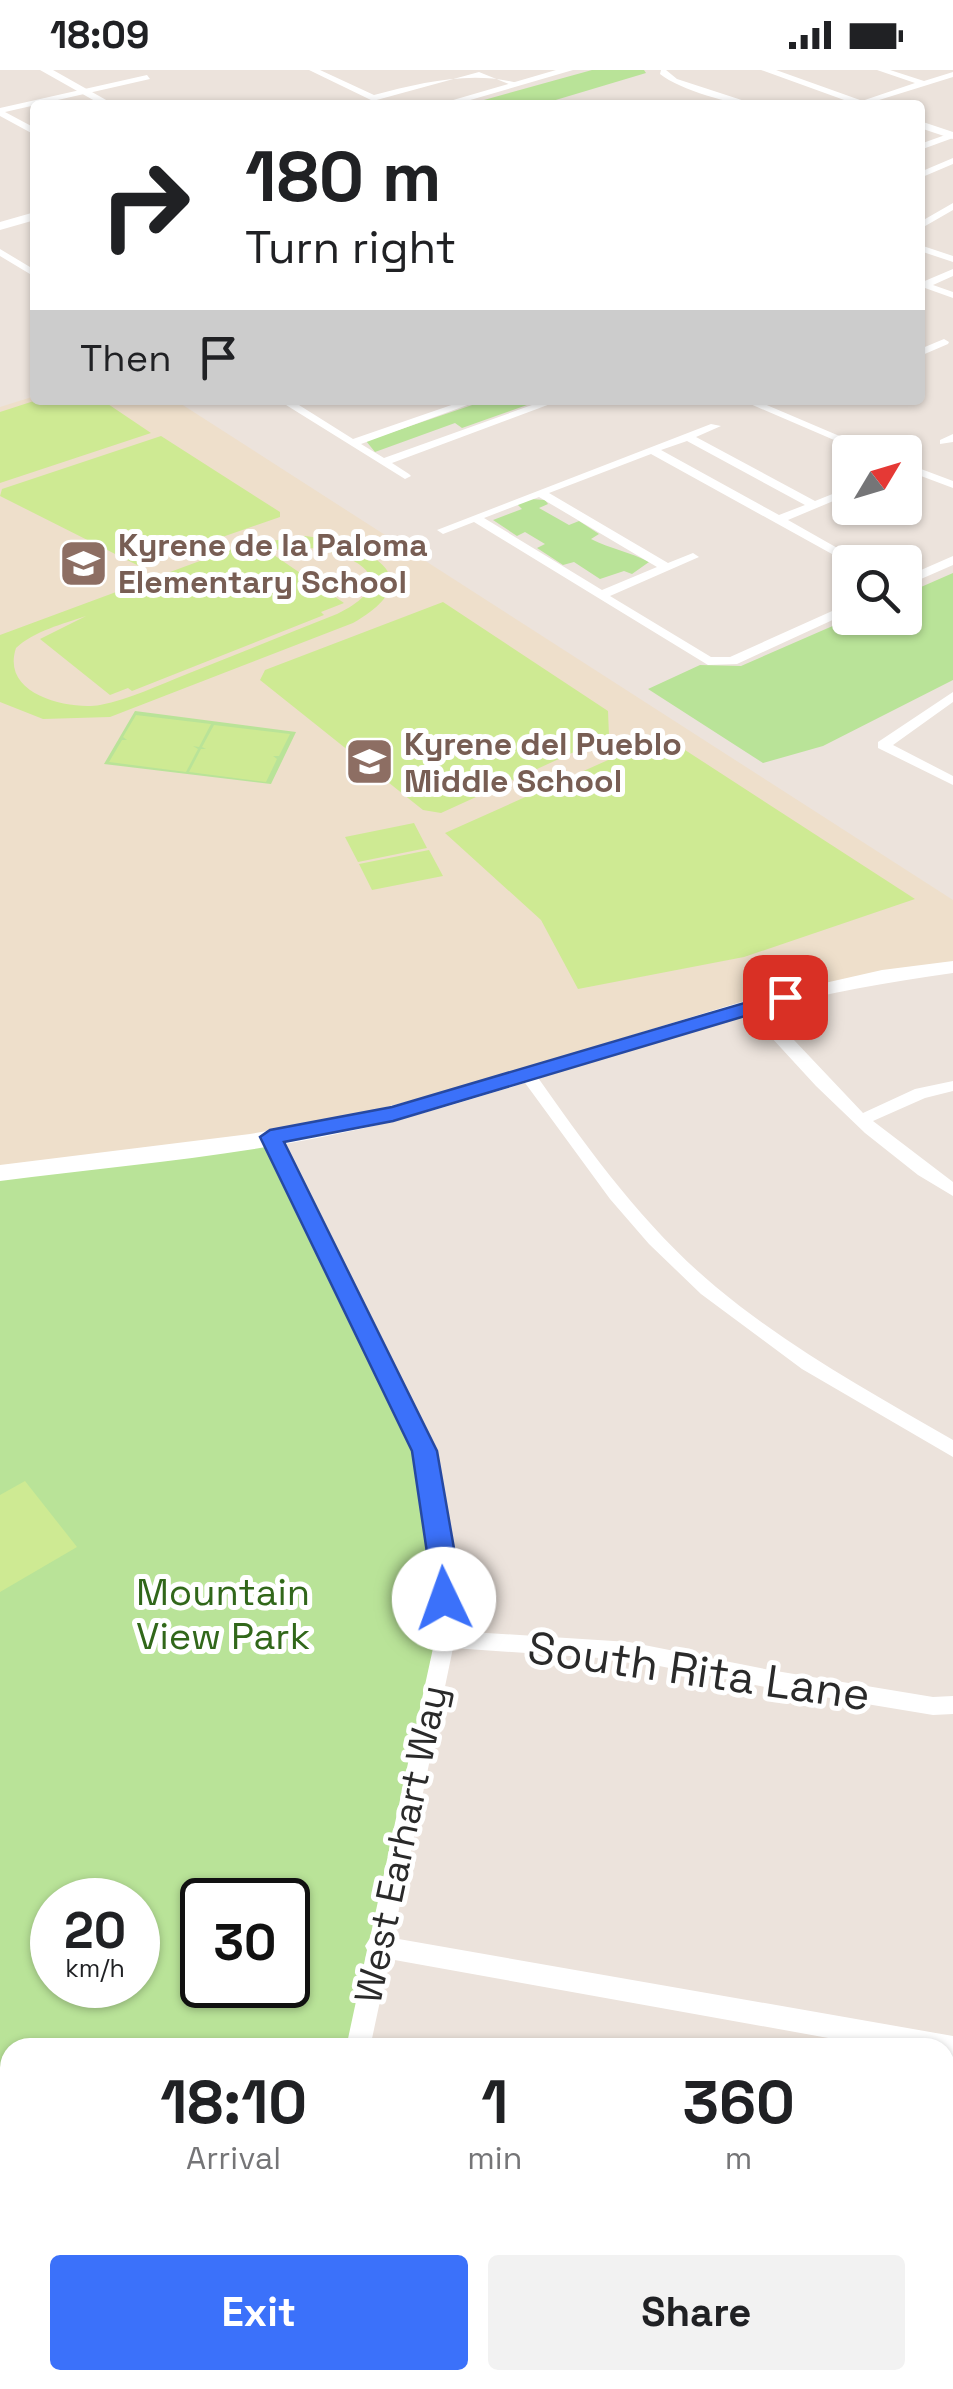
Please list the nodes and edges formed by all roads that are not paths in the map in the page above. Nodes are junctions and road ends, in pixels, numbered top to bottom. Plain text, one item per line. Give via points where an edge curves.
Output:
1 (44, 70) edge
2 (313, 70) edge
3 (479, 70) edge
4 (568, 70) edge
5 (766, 70) edge
6 (881, 70) edge
7 (663, 72) edge
8 (953, 74) edge
9 (146, 77) dead end
10 (923, 83) junction
11 (517, 84) junction
12 (83, 90) junction
13 (45, 100) edge
14 (101, 100) edge
15 (459, 100) edge
16 (737, 100) edge
17 (851, 100) edge
18 (874, 100) edge
19 (30, 104) edge
20 (0, 112) edge
21 (925, 126) edge
22 (30, 129) edge
23 (952, 136) edge
24 (925, 145) edge
25 (953, 161) edge
26 (925, 172) edge
27 (953, 206) edge
28 (30, 217) edge
29 (925, 223) edge
30 (0, 226) edge
31 (925, 250) edge
32 (0, 252) edge
33 (953, 260) edge
34 (30, 271) edge
35 (953, 272) edge
36 (925, 285) edge
37 (925, 287) edge
38 (953, 295) edge
39 (944, 342) dead end
40 (925, 350) edge
41 (291, 405) edge
42 (462, 405) edge
43 (542, 405) edge
44 (758, 405) edge
45 (715, 426) dead end
46 (832, 435) edge
47 (688, 436) junction
48 (353, 444) junction
49 (652, 450) junction
50 (384, 462) junction
51 (922, 473) edge
52 (405, 476) dead end
53 (953, 485) edge
54 (540, 493) junction
55 (832, 498) edge
56 (814, 505) junction
57 (475, 518) junction
58 (778, 520) junction
59 (442, 530) dead end
60 (832, 549) edge
61 (693, 557) dead end
62 (953, 560) edge
63 (666, 568) junction
64 (922, 574) edge
65 (601, 595) junction
66 (832, 615) edge
67 (953, 696) edge
68 (953, 781) edge
69 (953, 968) edge
70 (753, 1007) junction
71 (528, 1076) junction
72 (953, 1086) edge
73 (861, 1120) junction
74 (270, 1137) junction
75 (0, 1173) edge
76 (953, 1190) edge
77 (953, 1449) edge
78 (445, 1639) junction
79 (953, 1705) edge
80 (378, 1946) junction
81 (360, 2038) edge
82 (897, 2038) edge

1 - 12 street
2 - 3 street via 373,98
3 - 11 street
4 - 11 street
5 - 17 street
6 - 10 street
7 - 16 street
8 - 10 street
9 - 12 street
10 - 18 street
11 - 15 street
12 - 13 street
12 - 14 street
19 - 20 street
20 - 22 street
21 - 23 street
23 - 24 street
25 - 26 street
27 - 29 street
28 - 30 street
31 - 33 street
32 - 34 street
35 - 36 street
37 - 38 street
39 - 40 street
41 - 48 street
42 - 48 street
43 - 50 street
44 - 46 street
45 - 47 street
47 - 49 street
47 - 56 street
48 - 50 street
49 - 54 street
49 - 58 street
50 - 52 street
51 - 53 street
54 - 57 street
54 - 63 street
55 - 56 street
56 - 58 street
57 - 59 street
57 - 65 street
58 - 60 street
61 - 63 street
62 - 64 street
63 - 65 street
65 - 66 street via 717,663
67 - 68 street via 883,745
69 - 70 street via 817,988
70 - 71 street
70 - 73 street via 828,1093
71 - 74 street via 393,1114
71 - 77 street via 614,1194 676,1262 824,1375
72 - 73 street
73 - 76 street
74 - 75 street
74 - 78 street, West Earhart Way via 425,1451 443,1560
78 - 79 street, South Rita Lane via 629,1651
78 - 80 street, West Earhart Way
80 - 81 street, West Earhart Way
80 - 82 street

